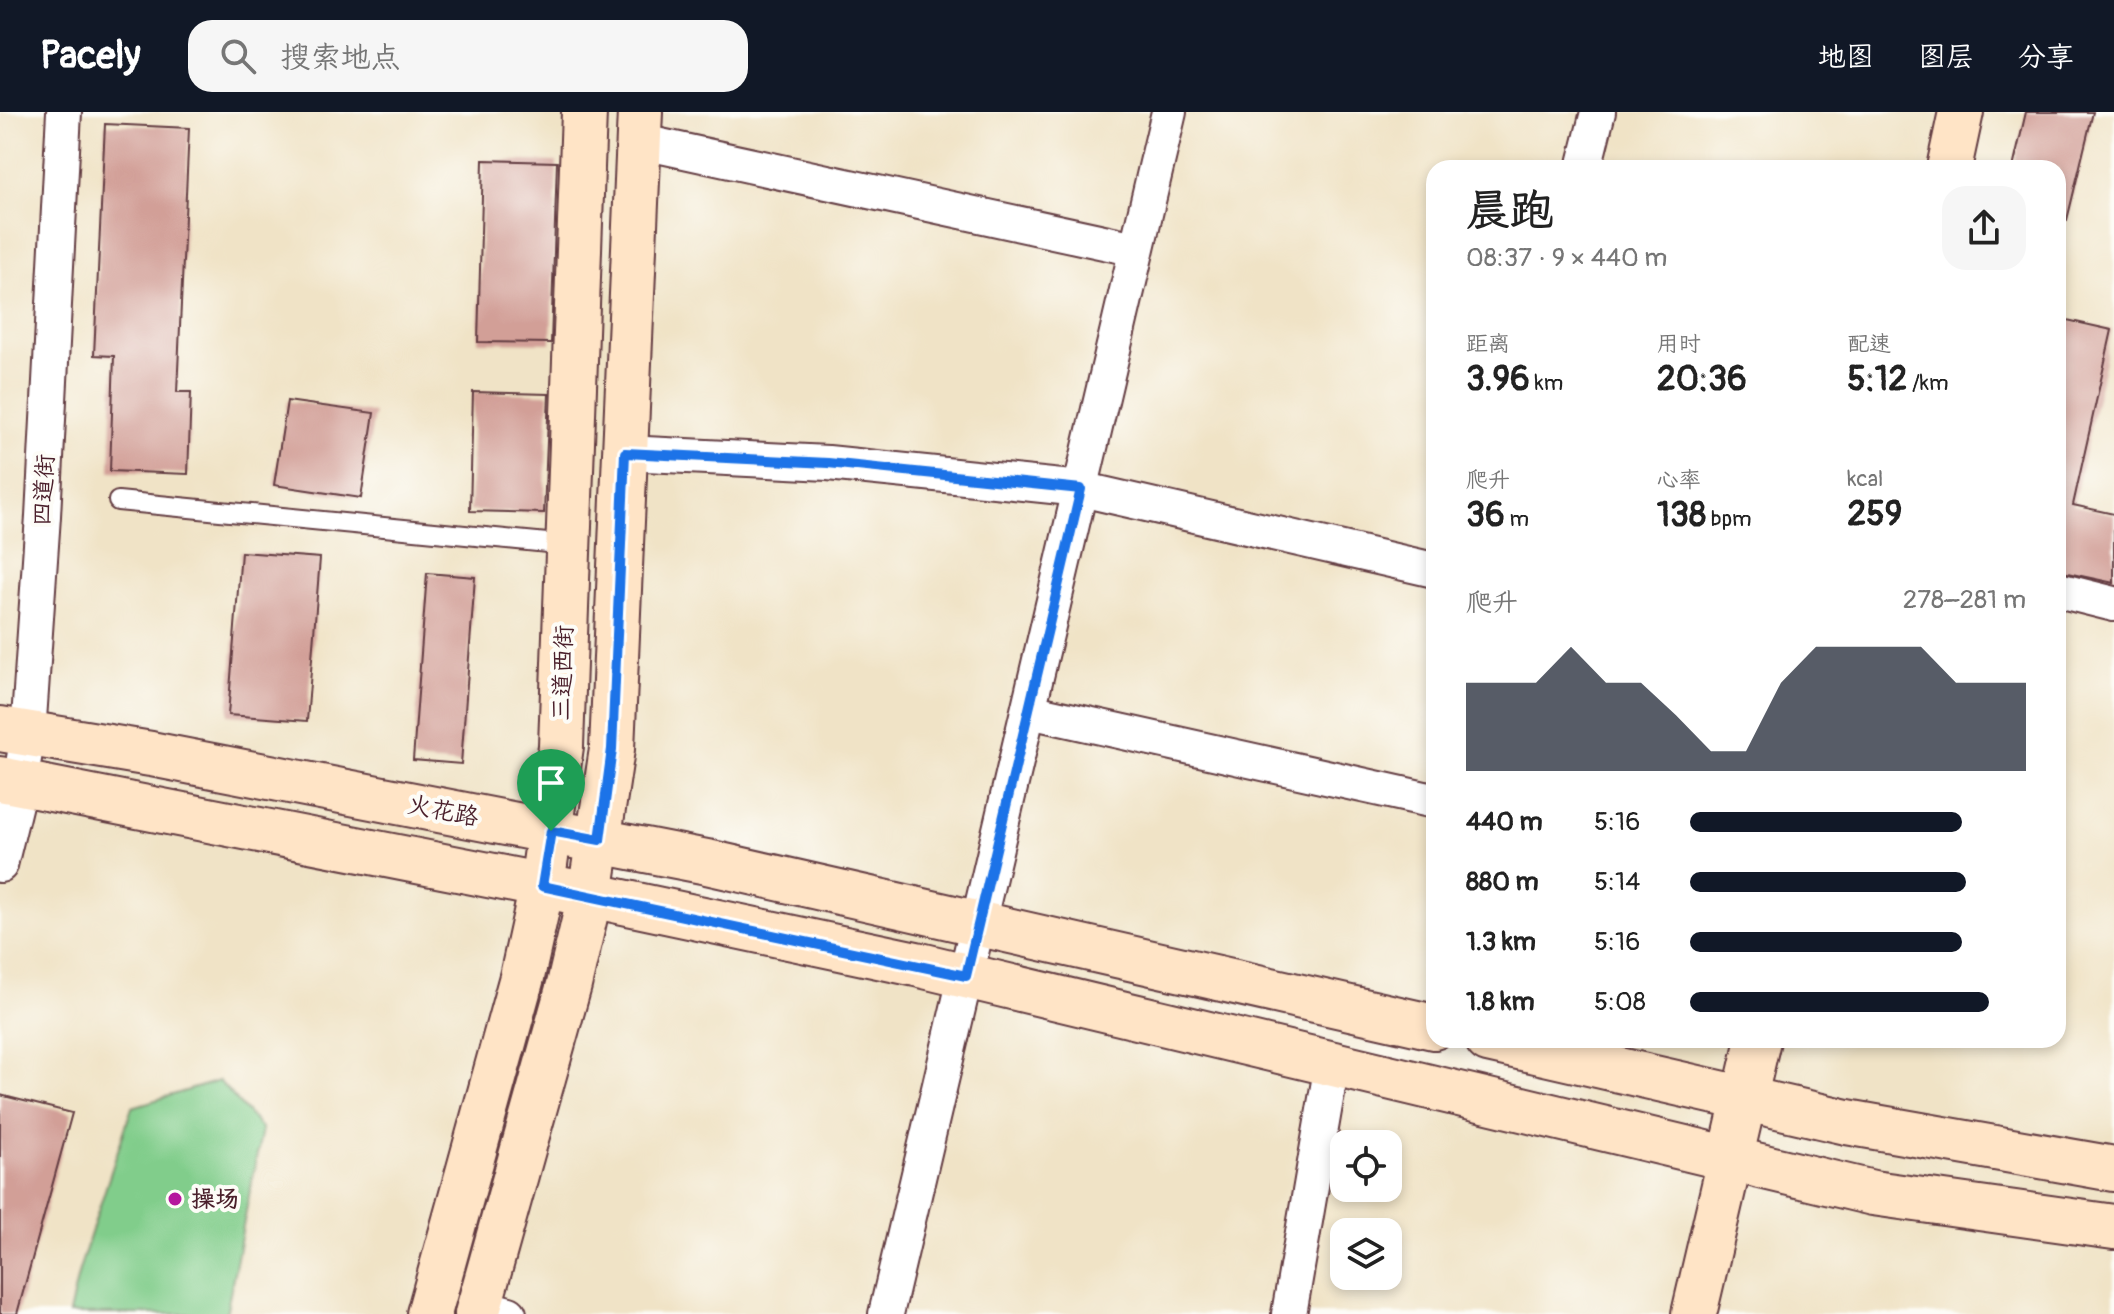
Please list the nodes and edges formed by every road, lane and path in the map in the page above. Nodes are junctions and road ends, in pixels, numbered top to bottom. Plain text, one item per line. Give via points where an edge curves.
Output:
1 (64, 112) edge
2 (584, 112) edge
3 (1169, 112) edge
4 (1598, 112) edge
5 (1961, 112) edge
6 (639, 126) edge
7 (1586, 160) edge
8 (1951, 160) edge
9 (1136, 249) junction
10 (625, 453) junction
11 (1081, 489) junction
12 (118, 501) dead end
13 (568, 545) junction
14 (1426, 568) edge
15 (2066, 592) edge
16 (2114, 604) edge
17 (1029, 711) junction
18 (14, 731) edge
19 (10, 781) edge
20 (1426, 799) edge
21 (551, 831) junction
22 (600, 840) junction
23 (0, 865) edge
24 (542, 886) junction
25 (590, 895) junction
26 (979, 922) junction
27 (966, 976) junction
28 (1426, 1025) edge
29 (1523, 1048) edge
30 (1756, 1048) edge
31 (1332, 1064) junction
32 (1745, 1099) junction
33 (1729, 1160) junction
34 (2114, 1169) edge
35 (2114, 1227) edge
36 (488, 1311) edge
37 (429, 1314) edge
38 (886, 1314) edge
39 (1289, 1314) edge
40 (1694, 1314) edge

1 - 18 street, 四道街 via 43,516
2 - 13 street, 三道西街
3 - 9 street
4 - 7 street
5 - 8 street
6 - 9 street
6 - 10 street
9 - 11 street
10 - 11 street via 828,463
10 - 22 street via 612,749
11 - 14 street
11 - 17 street
12 - 13 lane
13 - 21 street, 三道西街 via 561,746
15 - 16 street
17 - 20 street
17 - 26 street
18 - 19 street, 四道街
18 - 21 street, 火花路
19 - 23 street, 四道街
19 - 24 street
21 - 22 street, 火花路
21 - 24 street, 三道西街
22 - 25 street
22 - 26 street, 火花路
24 - 25 street
24 - 37 street, 三道西街
25 - 27 street
25 - 36 street
26 - 27 street
26 - 28 street, 火花路
27 - 31 street
27 - 38 street
29 - 32 street
30 - 32 street
31 - 33 street
31 - 39 street
32 - 33 street
32 - 34 street
33 - 35 street via 1873,1193
33 - 40 street

